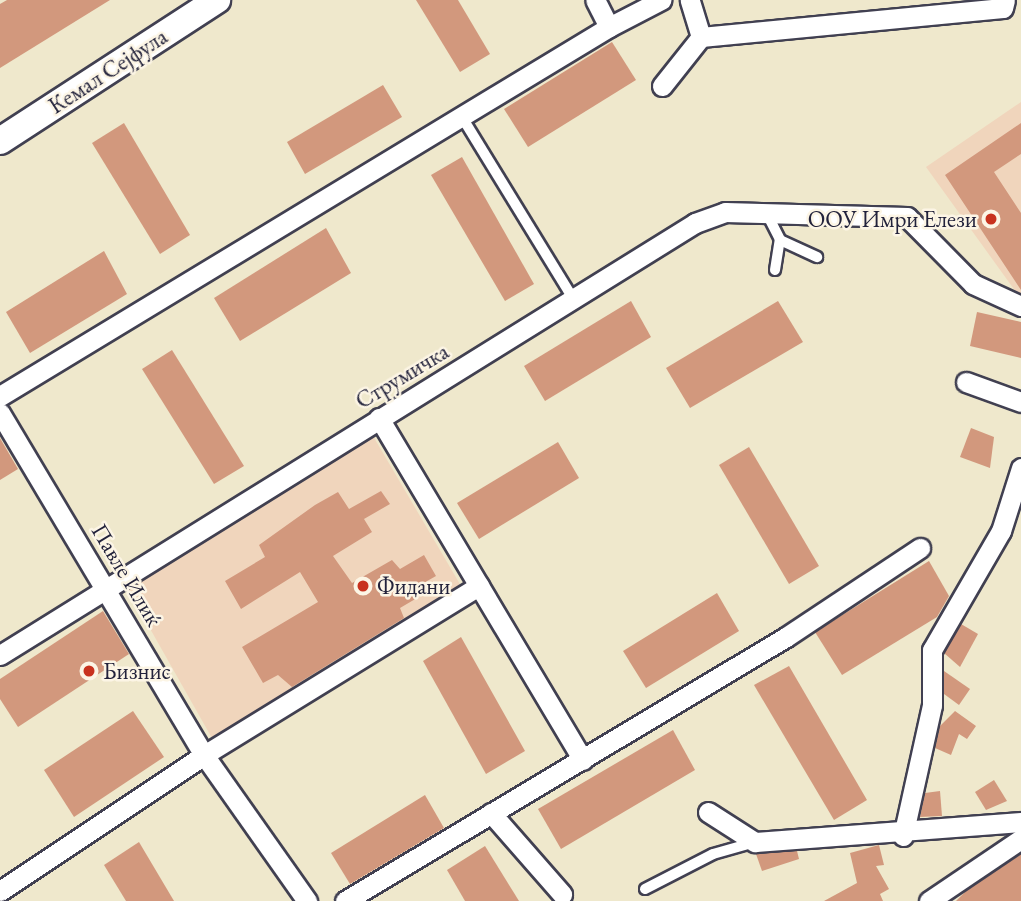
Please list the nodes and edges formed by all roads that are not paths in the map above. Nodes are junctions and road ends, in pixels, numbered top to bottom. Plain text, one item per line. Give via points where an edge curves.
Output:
1 (217, 0) edge
2 (596, 0) edge
3 (661, 0) edge
4 (690, 0) edge
5 (1005, 0) edge
6 (610, 27) junction
7 (701, 37) junction
8 (662, 86) dead end
9 (460, 113) junction
10 (0, 141) edge
11 (766, 211) junction
12 (780, 240) junction
13 (817, 257) dead end
14 (775, 270) dead end
15 (574, 300) junction
16 (1021, 306) edge
17 (966, 382) dead end
18 (0, 397) edge
19 (1021, 402) edge
20 (0, 413) edge
21 (379, 418) junction
22 (1021, 468) edge
23 (920, 548) dead end
24 (479, 586) junction
25 (108, 588) junction
26 (0, 655) edge
27 (204, 755) junction
28 (583, 760) junction
29 (708, 812) dead end
30 (491, 813) junction
31 (1021, 822) edge
32 (903, 836) junction
33 (1021, 839) edge
34 (755, 842) junction
35 (645, 889) dead end
36 (0, 891) edge
37 (562, 894) dead end
38 (935, 900) edge
39 (307, 901) edge
40 (345, 901) edge

1 - 10 street, Кемал Сејфула
2 - 6 street
3 - 6 street
4 - 7 street
5 - 7 street via 1003,8
6 - 9 street
7 - 8 street
9 - 15 lane
9 - 18 street
11 - 12 lane
11 - 15 street, Струмичка via 725,212 695,223
11 - 16 street, Струмичка via 907,217 974,284
12 - 13 lane
12 - 14 lane via 783,252
15 - 21 street, Струмичка
17 - 19 street
20 - 25 street, Павле Илиќ
21 - 24 street
21 - 25 street, Струмичка
22 - 32 street via 1001,531 932,650 933,705
23 - 28 street
24 - 27 street
24 - 28 street
25 - 26 street, Струмичка
25 - 27 street, Павле Илиќ
27 - 36 street
27 - 39 street, Павле Илиќ
28 - 30 street
29 - 34 street
30 - 37 street
30 - 40 street
31 - 32 street
32 - 34 street
33 - 38 street
34 - 35 lane via 713,855

